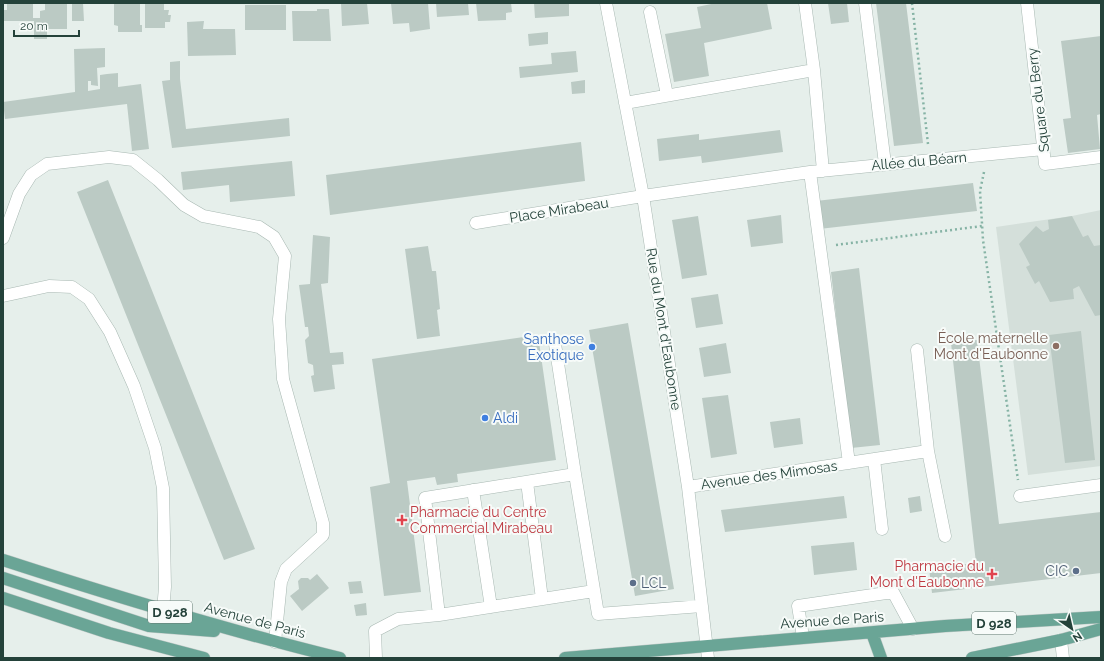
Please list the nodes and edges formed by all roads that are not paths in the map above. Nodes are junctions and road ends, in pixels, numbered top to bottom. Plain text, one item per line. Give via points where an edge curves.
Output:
1 (606, 3) edge
2 (805, 3) edge
3 (866, 3) edge
4 (1026, 3) edge
5 (650, 12) dead end
6 (814, 70) junction
7 (667, 95) junction
8 (625, 103) junction
9 (1044, 149) junction
10 (1101, 157) edge
11 (885, 164) junction
12 (824, 171) junction
13 (810, 172) junction
14 (794, 175) joint
15 (643, 196) junction
16 (476, 223) dead end
17 (3, 238) edge
18 (3, 296) edge
19 (555, 344) dead end
20 (917, 350) dead end
21 (928, 451) junction
22 (874, 459) junction
23 (849, 463) junction
24 (575, 474) junction
25 (527, 482) junction
26 (1101, 485) edge
27 (688, 487) junction
28 (473, 490) junction
29 (1020, 496) road end
30 (882, 529) dead end
31 (945, 536) dead end
32 (3, 560) edge
33 (3, 578) edge
34 (594, 591) junction
35 (3, 598) edge
36 (542, 599) junction
37 (702, 606) junction
38 (491, 607) junction
39 (163, 610) junction
40 (440, 615) junction
41 (1101, 617) edge
42 (913, 629) junction
43 (1101, 629) edge
44 (238, 632) junction
45 (872, 632) junction
46 (803, 638) junction
47 (1062, 640) junction
48 (275, 642) junction
49 (706, 645) junction
50 (204, 658) edge
51 (340, 658) edge
52 (376, 658) edge
53 (565, 658) edge
54 (708, 658) edge
55 (881, 658) edge
56 (972, 658) edge
57 (1063, 658) edge

1 - 8 street, Rue du Mont d'Eaubonne
2 - 6 street
3 - 11 street
4 - 9 street, Square du Berry
5 - 7 street
6 - 7 street
6 - 12 street
7 - 8 street
8 - 15 street, Rue du Mont d'Eaubonne
9 - 10 street, Square du Berry via 1045,164
9 - 11 street, Allée du Béarn
11 - 12 street, Allée du Béarn
12 - 13 street, Allée du Béarn
13 - 14 street, Allée du Béarn
13 - 23 street
14 - 15 street, Place Mirabeau
15 - 16 street, Place Mirabeau
15 - 27 street, Rue du Mont d'Eaubonne
17 - 48 street via 19,194 31,174 48,164 109,157 133,160 184,205 203,216 259,227 274,237 285,256 279,319 283,379 323,523 323,535 286,570 281,582
18 - 39 street via 49,286 72,287 89,299 110,332 134,386 156,454 162,488 165,587
19 - 24 street
20 - 21 street
21 - 22 street, Avenue des Mimosas
21 - 31 street
22 - 23 street, Avenue des Mimosas
22 - 30 street
23 - 27 street, Avenue des Mimosas
24 - 25 street
24 - 34 street
25 - 28 street
25 - 36 street
26 - 29 street
27 - 37 street, Rue du Mont d'Eaubonne
28 - 38 street
28 - 40 street via 425,498
32 - 39 main road, Avenue de Paris / D 928
33 - 44 main road via 149,626
34 - 36 street
34 - 37 street via 598,614
35 - 50 main road, D 928 via 109,633
36 - 38 street
37 - 49 street, Rue du Mont d'Eaubonne
38 - 40 street
39 - 44 main road, Avenue de Paris / D 928
40 - 52 street via 398,619 375,631
41 - 42 main road, Avenue de Paris / D 928
42 - 45 main road, Avenue de Paris / D 928
42 - 46 street via 894,592 798,606
43 - 47 main road, D 928
44 - 48 main road, Avenue de Paris / D 928
45 - 46 main road, Avenue de Paris / D 928
45 - 55 main road
46 - 49 main road, Avenue de Paris / D 928
47 - 56 main road, D 928
47 - 57 street
48 - 51 main road, Avenue de Paris / D 928
49 - 53 main road, Avenue de Paris / D 928
49 - 54 street, Rue du Mont d'Eaubonne

